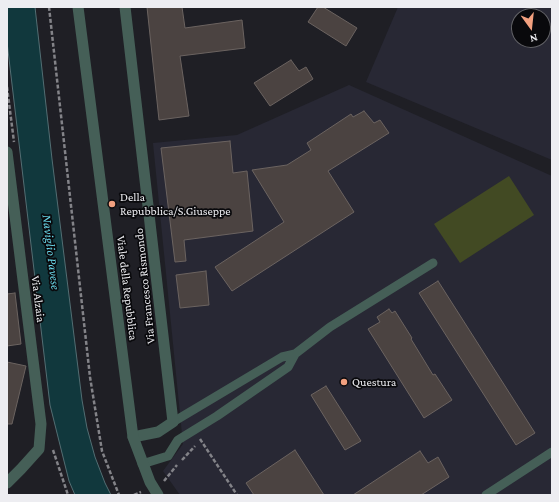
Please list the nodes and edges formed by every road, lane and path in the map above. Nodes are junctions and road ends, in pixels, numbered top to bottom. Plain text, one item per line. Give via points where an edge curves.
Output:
1 (49, 7) edge
2 (78, 7) edge
3 (125, 7) edge
4 (7, 152) edge
5 (433, 263) dead end
6 (295, 354) junction
7 (173, 422) junction
8 (194, 430) junction
9 (133, 437) junction
10 (201, 440) junction
11 (552, 452) edge
12 (142, 464) junction
13 (7, 483) edge
14 (155, 491) edge
15 (119, 495) edge
16 (134, 495) edge
17 (237, 495) edge
18 (486, 495) edge

1 - 15 path via 90,377 102,451
2 - 9 street, Viale della Repubblica
3 - 7 street, Via Francesco Rismondo
4 - 13 street, Via Alzaia via 41,424 38,449
5 - 6 lane via 330,327
6 - 7 lane via 282,357
6 - 8 lane via 288,367
7 - 9 street via 158,432
8 - 10 path
8 - 12 lane via 178,440 168,456
9 - 12 street, Viale della Repubblica
10 - 14 path via 188,451
10 - 17 path
11 - 18 lane
12 - 14 street, Viale della Repubblica
14 - 16 path

